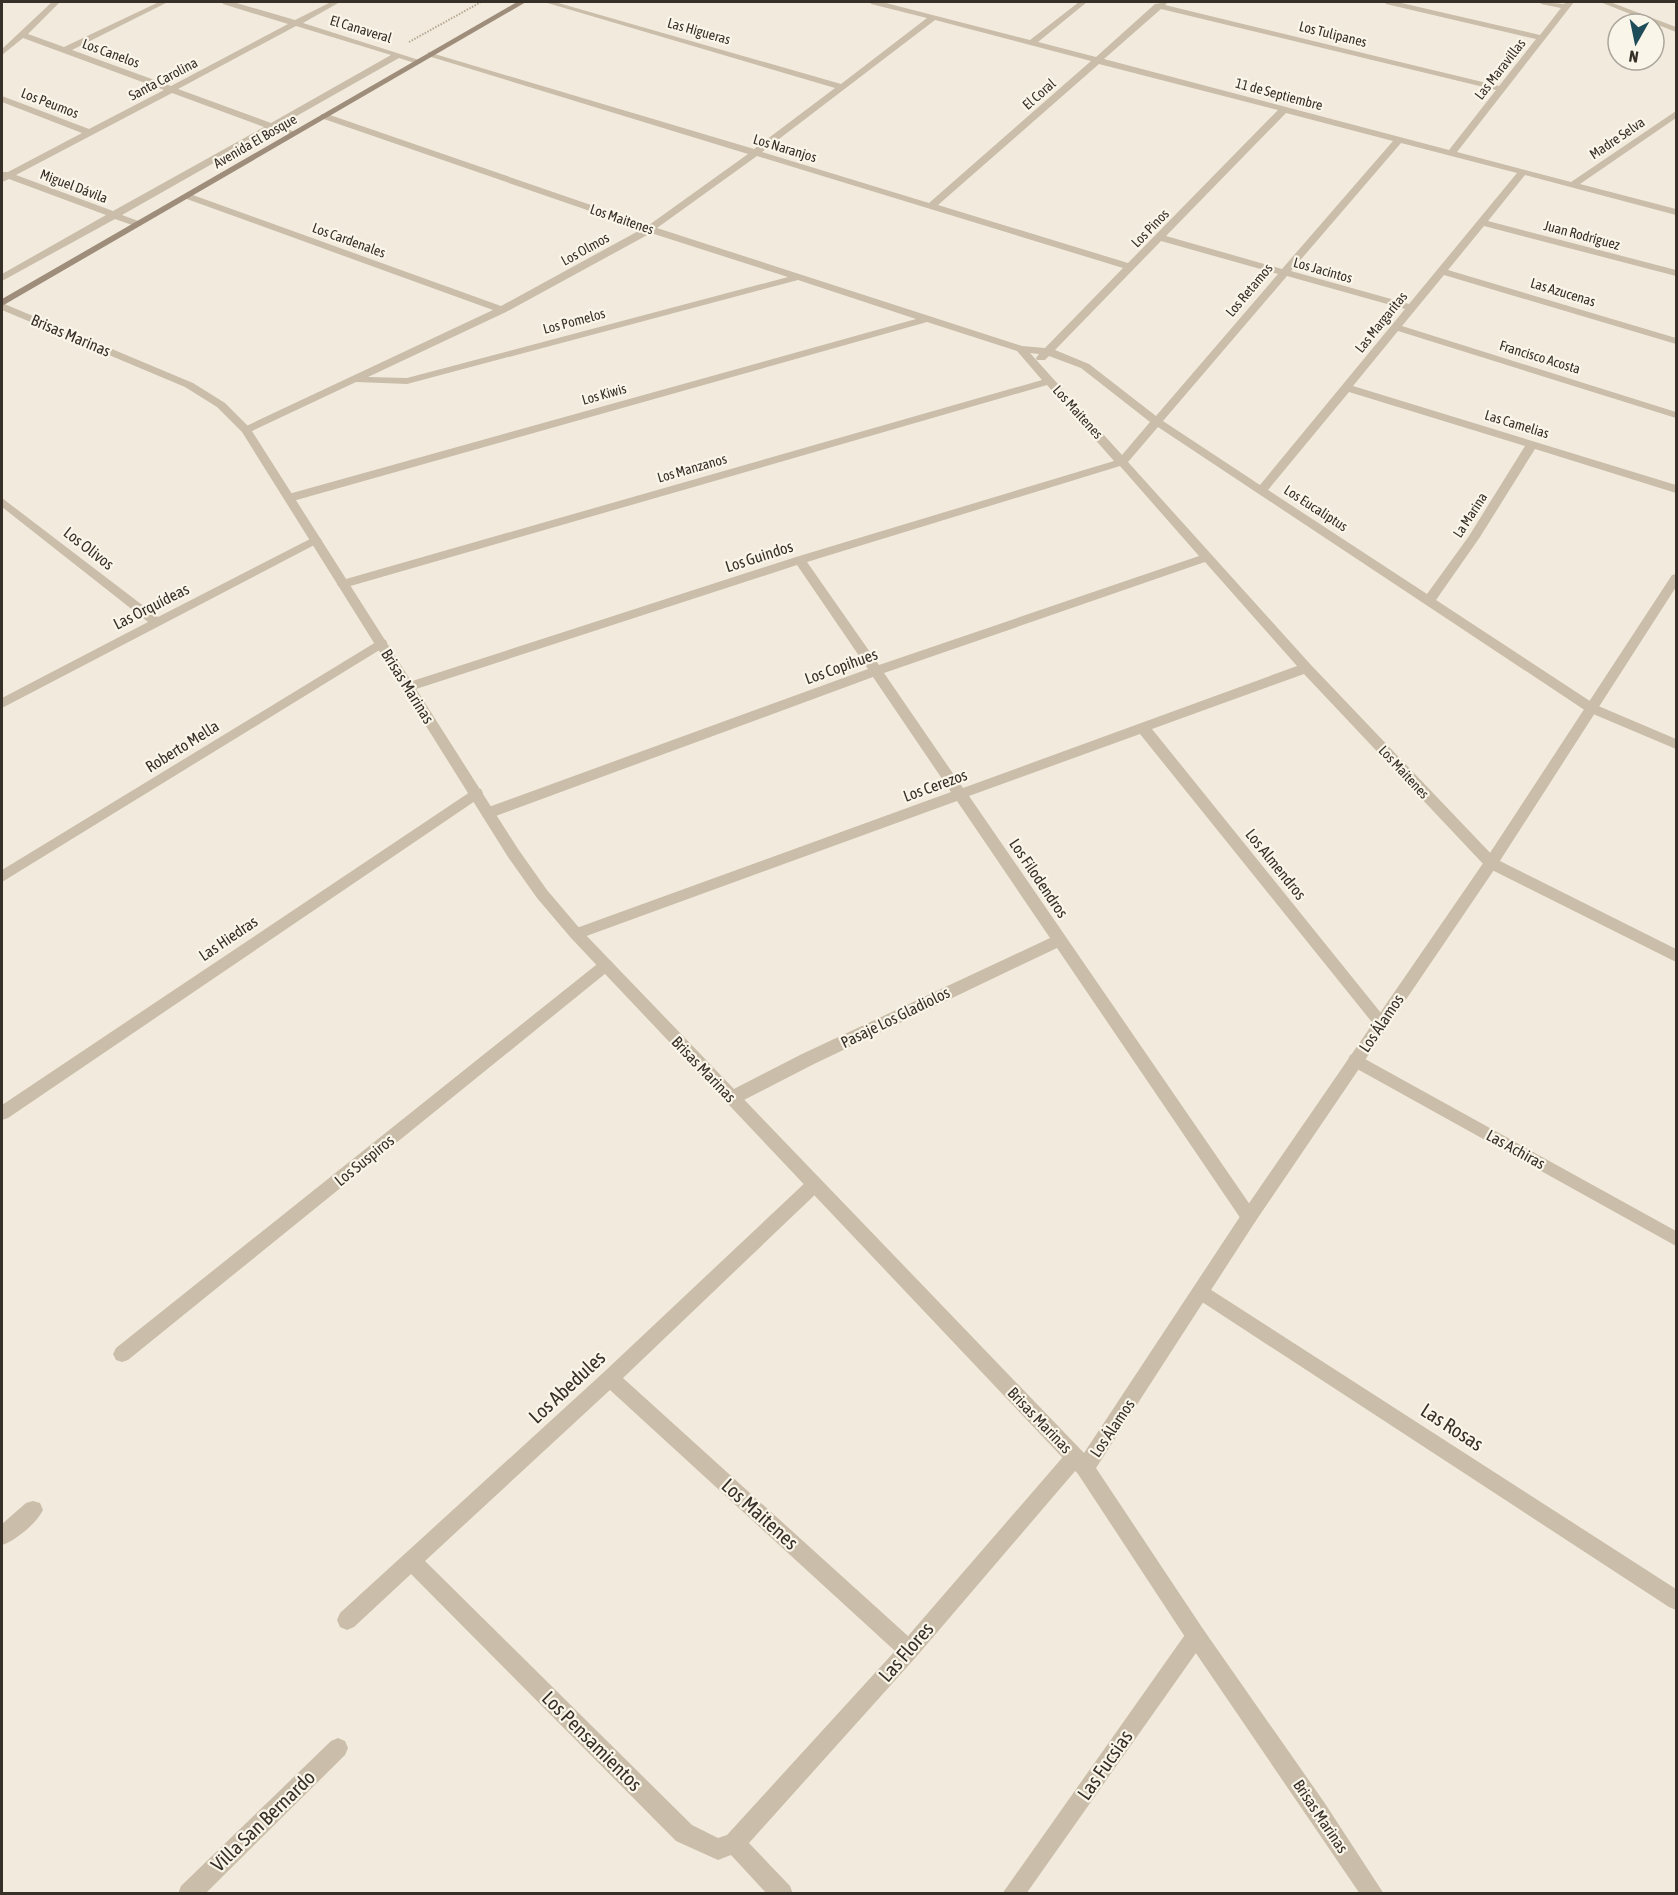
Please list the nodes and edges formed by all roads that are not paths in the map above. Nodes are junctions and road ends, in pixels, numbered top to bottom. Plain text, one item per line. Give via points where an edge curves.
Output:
1 (56, 2) edge
2 (164, 2) edge
3 (226, 2) edge
4 (336, 2) edge
5 (521, 2) edge
6 (548, 2) edge
7 (874, 2) edge
8 (917, 2) edge
9 (1083, 2) edge
10 (1389, 2) edge
11 (1544, 2) edge
12 (1604, 2) edge
13 (1161, 4) edge
14 (1568, 4) edge
15 (905, 10) junction
16 (934, 17) junction
17 (295, 23) junction
18 (1677, 30) edge
19 (21, 34) junction
20 (1541, 38) junction
21 (1032, 43) junction
22 (65, 50) junction
23 (2, 53) edge
24 (431, 54) junction
25 (398, 55) junction
26 (1098, 60) junction
27 (418, 61) junction
28 (842, 87) junction
29 (1501, 89) junction
30 (172, 90) junction
31 (2, 99) edge
32 (1284, 109) junction
33 (1677, 114) edge
34 (324, 116) junction
35 (270, 126) junction
36 (89, 132) junction
37 (292, 134) junction
38 (1399, 139) junction
39 (755, 153) junction
40 (1451, 153) junction
41 (1523, 172) junction
42 (4, 175) edge
43 (1572, 184) junction
44 (187, 196) junction
45 (931, 207) junction
46 (1677, 212) edge
47 (114, 215) junction
48 (1481, 222) junction
49 (138, 224) junction
50 (650, 229) junction
51 (1160, 237) junction
52 (1130, 267) junction
53 (1442, 271) junction
54 (1284, 272) junction
55 (1677, 273) edge
56 (799, 277) junction
57 (2, 278) edge
58 (2, 305) edge
59 (1411, 308) junction
60 (502, 310) junction
61 (926, 319) junction
62 (1395, 327) junction
63 (1677, 341) edge
64 (1021, 349) junction
65 (1047, 351) junction
66 (1035, 365) junction
67 (355, 380) junction
68 (1050, 381) junction
69 (1348, 388) junction
70 (1677, 415) edge
71 (1156, 422) junction
72 (246, 430) junction
73 (1532, 444) junction
74 (1122, 462) junction
75 (1677, 489) edge
76 (1262, 490) junction
77 (289, 498) junction
78 (2, 502) edge
79 (316, 541) junction
80 (1207, 557) junction
81 (800, 560) junction
82 (1677, 578) edge
83 (343, 584) junction
84 (1429, 601) junction
85 (156, 622) junction
86 (381, 643) junction
87 (1306, 668) junction
88 (876, 670) junction
89 (408, 687) junction
90 (2, 703) edge
91 (1591, 708) junction
92 (1143, 728) junction
93 (1677, 744) edge
94 (476, 793) junction
95 (960, 794) junction
96 (488, 813) junction
97 (1491, 863) junction
98 (2, 877) edge
99 (576, 934) junction
100 (1060, 940) junction
101 (1677, 956) edge
102 (606, 965) junction
103 (1380, 1022) junction
104 (1356, 1060) junction
105 (732, 1098) junction
106 (2, 1113) edge
107 (814, 1185) junction
108 (1249, 1217) junction
109 (1677, 1239) edge
110 (1202, 1292) junction
111 (122, 1354) dead end
112 (610, 1378) junction
113 (1080, 1462) junction
114 (33, 1510) dead end
115 (2, 1536) edge
116 (411, 1561) junction
117 (1677, 1600) edge
118 (347, 1620) dead end
119 (1196, 1636) junction
120 (909, 1650) junction
121 (338, 1748) dead end
122 (734, 1843) junction
123 (189, 1893) edge
124 (782, 1893) edge
125 (1013, 1893) edge
126 (1373, 1893) edge

1 - 19 street
2 - 22 street
3 - 17 street, El Canaveral
4 - 17 street, Santa Carolina
5 - 24 main road, Avenida El Bosque
6 - 28 street, Las Higueras
7 - 15 street, 11 de Septiembre
8 - 15 street
9 - 21 street
10 - 20 street
11 - 14 street
12 - 18 street
13 - 26 street, El Coral
13 - 29 street, Los Tulipanes
14 - 20 street, Las Maravillas
15 - 16 street, 11 de Septiembre
16 - 21 street, 11 de Septiembre
16 - 28 street, Los Olmos
17 - 25 street, El Canaveral
17 - 30 street, Santa Carolina
19 - 22 street, Los Canelos
19 - 23 street
20 - 29 street, Las Maravillas
21 - 26 street, 11 de Septiembre
22 - 30 street, Los Canelos
24 - 27 main road, Avenida El Bosque
24 - 39 street, Los Naranjos
25 - 27 street, El Canaveral
25 - 35 street, Avenida El Bosque
26 - 32 street, 11 de Septiembre
26 - 45 street, El Coral
27 - 34 main road, Avenida El Bosque
28 - 39 street, Los Olmos
29 - 40 street, Las Maravillas
30 - 35 street, Los Canelos
30 - 36 street, Santa Carolina
31 - 36 street, Los Peumos
32 - 38 street, 11 de Septiembre
32 - 51 street, Los Pinos
33 - 43 street, Madre Selva
34 - 37 main road, Avenida El Bosque
34 - 50 street, Los Maitenes
35 - 37 street, Los Canelos
35 - 47 street, Avenida El Bosque
36 - 42 street, Santa Carolina
37 - 44 main road, Avenida El Bosque
38 - 40 street, 11 de Septiembre
38 - 54 street, Los Retamos
39 - 45 street, Los Naranjos
39 - 50 street, Los Olmos
40 - 41 street, 11 de Septiembre
41 - 43 street, 11 de Septiembre
41 - 48 street, Las Margaritas
42 - 47 street, Miguel Dávila
43 - 46 street, 11 de Septiembre
44 - 49 main road, Avenida El Bosque
44 - 60 street, Los Cardenales
45 - 52 street, Los Naranjos
47 - 49 street, Miguel Dávila
47 - 57 street, Avenida El Bosque
48 - 53 street, Las Margaritas
48 - 55 street, Juan Rodríguez
49 - 58 main road, Avenida El Bosque
50 - 56 street, Los Maitenes
50 - 60 street, Los Olmos
51 - 52 street, Los Pinos
51 - 54 street, Los Jacintos
52 - 65 street, Los Pinos
53 - 59 street, Las Margaritas
53 - 63 street, Las Azucenas
54 - 59 street, Los Jacintos
54 - 71 street, Los Retamos
56 - 61 street, Los Maitenes
56 - 67 street, Los Pomelos via 407,381
58 - 72 street, Brisas Marinas via 189,385 221,405
59 - 62 street, Las Margaritas
60 - 67 street, Los Olmos
61 - 64 street, Los Maitenes
61 - 77 street, Los Kiwis
62 - 69 street, Las Margaritas
62 - 70 street, Francisco Acosta
64 - 65 street, Los Eucaliptus
64 - 66 street, Los Maitenes
65 - 66 street, Los Pinos
65 - 71 street, Los Eucaliptus via 1085,366
66 - 68 street, Los Maitenes
67 - 72 street, Los Olmos
68 - 74 street, Los Maitenes
68 - 83 street, Los Manzanos
69 - 73 street, Las Camelias
69 - 76 street, Las Margaritas
71 - 74 street, Los Retamos
71 - 76 street, Los Eucaliptus
72 - 77 street, Brisas Marinas
73 - 75 street, Las Camelias
73 - 84 street, La Marina
74 - 80 street, Los Maitenes
74 - 81 street, Los Guindos
76 - 84 street, Los Eucaliptus
77 - 79 street, Brisas Marinas
78 - 85 street, Los Olivos
79 - 83 street, Brisas Marinas
79 - 85 street, Las Orquídeas
80 - 87 street, Los Maitenes
80 - 88 street, Los Copihues
81 - 88 street, Los Filodendros
81 - 89 street, Los Guindos
82 - 91 street, Los Álamos
83 - 86 street, Brisas Marinas
84 - 91 street, Los Eucaliptus
85 - 90 street, Las Orquídeas
86 - 89 street, Brisas Marinas
86 - 98 street, Roberto Mella
87 - 92 street, Los Cerezos
87 - 97 street, Los Maitenes
88 - 95 street, Los Filodendros
88 - 96 street, Los Copihues
89 - 94 street, Brisas Marinas
91 - 93 street, Los Eucaliptus
91 - 97 street, Los Álamos
92 - 95 street, Los Cerezos
92 - 103 street, Los Almendros
94 - 96 street, Brisas Marinas
94 - 106 street, Las Hiedras
95 - 99 street, Los Cerezos
95 - 100 street, Los Filodendros
96 - 99 street, Brisas Marinas via 542,894
97 - 101 street, Los Maitenes
97 - 103 street, Los Álamos
99 - 102 street, Brisas Marinas
100 - 105 street, Pasaje Los Gladiolos
100 - 108 street, Los Filodendros
102 - 105 street, Brisas Marinas
102 - 111 street, Los Suspiros
103 - 104 street, Los Álamos
104 - 108 street, Los Álamos
104 - 109 street, Las Achiras
105 - 107 street, Brisas Marinas
107 - 112 street, Los Abedules
107 - 113 street, Brisas Marinas
108 - 110 street, Los Álamos
110 - 113 street, Los Álamos
110 - 117 street, Las Rosas
112 - 116 street, Los Abedules
112 - 120 street, Los Maitenes
113 - 119 street, Brisas Marinas
113 - 120 street, Las Flores
114 - 115 street
116 - 118 street, Los Abedules
116 - 122 street, Los Pensamientos via 684,1833 718,1849
119 - 125 street, Las Fucsias
119 - 126 street, Brisas Marinas
120 - 122 street, Las Flores
121 - 123 street, Villa San Bernardo
122 - 124 street

